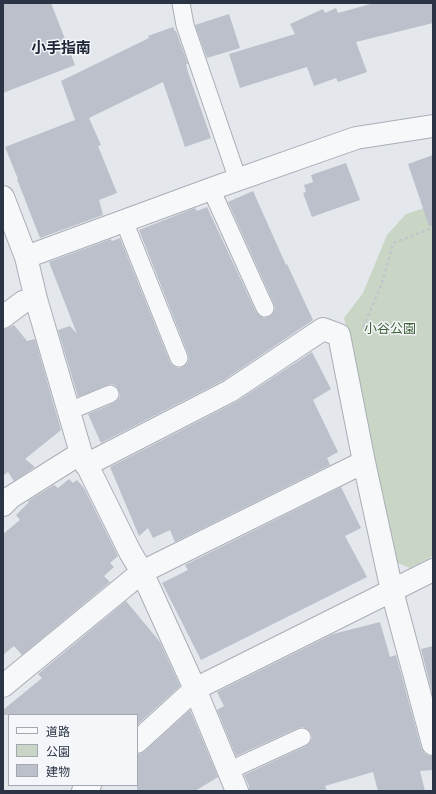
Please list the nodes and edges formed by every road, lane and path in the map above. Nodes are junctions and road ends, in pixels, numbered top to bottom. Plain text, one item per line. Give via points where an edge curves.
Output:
1 (181, 3) edge
2 (433, 126) edge
3 (238, 180) junction
4 (211, 189) junction
5 (5, 208) edge
6 (124, 221) junction
7 (433, 228) edge
8 (26, 257) junction
9 (36, 299) junction
10 (265, 308) dead end
11 (3, 317) edge
12 (340, 338) junction
13 (179, 358) dead end
14 (110, 394) dead end
15 (69, 411) junction
16 (84, 459) junction
17 (364, 462) junction
18 (3, 505) edge
19 (433, 570) edge
20 (142, 572) junction
21 (392, 590) junction
22 (3, 686) edge
23 (195, 689) junction
24 (302, 737) dead end
25 (138, 741) edge
26 (433, 744) edge
27 (228, 771) junction
28 (238, 791) edge

1 - 3 lane via 185,25
2 - 3 street via 356,138
3 - 4 street
4 - 6 street
4 - 10 lane
5 - 8 street
6 - 8 street
6 - 13 lane
7 - 12 path via 393,243 381,286 360,334
8 - 9 street
9 - 11 street via 23,302
9 - 15 street
12 - 16 street via 339,335 323,329 230,391
12 - 17 street
14 - 15 lane
15 - 16 street
16 - 18 street via 10,496
16 - 20 street
17 - 20 street
17 - 21 street
19 - 21 street
20 - 22 street
20 - 23 street
21 - 23 street
21 - 26 street
23 - 25 street
23 - 27 street
24 - 27 lane
27 - 28 street

